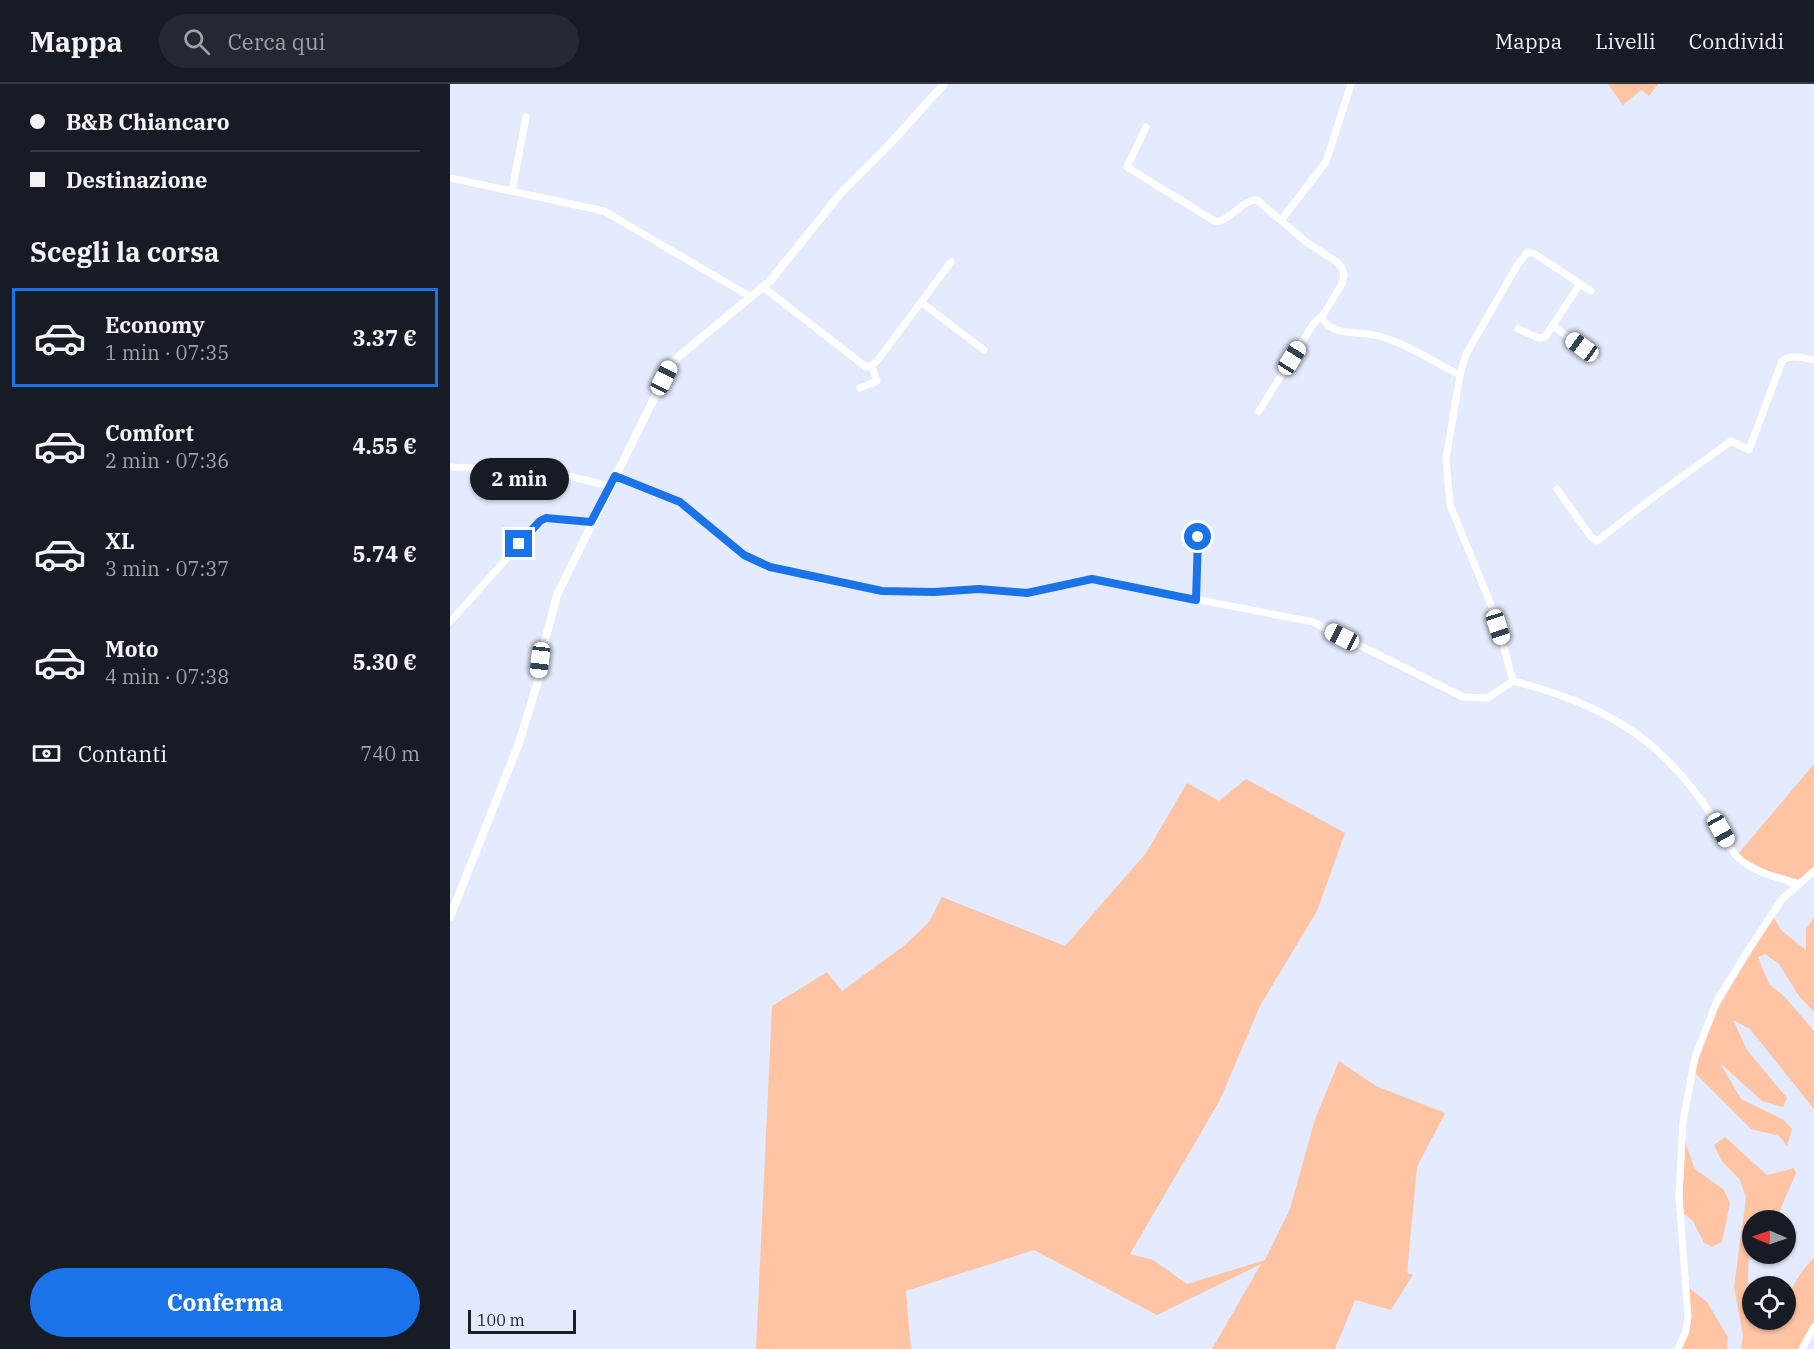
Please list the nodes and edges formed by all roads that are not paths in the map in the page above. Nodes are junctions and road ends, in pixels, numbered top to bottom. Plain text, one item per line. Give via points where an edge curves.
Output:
1 (944, 84) edge
2 (1351, 84) edge
3 (526, 117) dead end
4 (1146, 127) dead end
5 (450, 177) edge
6 (512, 192) junction
7 (1282, 219) junction
8 (951, 262) dead end
9 (1580, 284) junction
10 (763, 287) junction
11 (1591, 291) dead end
12 (751, 297) junction
13 (921, 302) junction
14 (1323, 315) junction
15 (1553, 326) junction
16 (1518, 329) dead end
17 (984, 350) dead end
18 (1595, 360) dead end
19 (1814, 360) edge
20 (872, 367) junction
21 (1460, 375) junction
22 (860, 388) dead end
23 (1259, 411) dead end
24 (450, 467) edge
25 (615, 476) junction
26 (610, 486) junction
27 (1557, 489) dead end
28 (591, 522) junction
29 (1198, 537) dead end
30 (1196, 600) junction
31 (450, 622) edge
32 (1513, 681) junction
33 (1814, 871) edge
34 (1797, 884) junction
35 (450, 917) edge
36 (1813, 1332) edge
37 (1678, 1349) edge
38 (1802, 1349) edge

1 - 10 street via 841,193
2 - 7 street via 1326,162
3 - 6 street
4 - 7 street via 1127,167 1216,222 1254,199
5 - 6 street
6 - 12 street via 604,211
7 - 14 street via 1342,268 1342,284
8 - 13 street
9 - 11 street
9 - 15 street
9 - 21 street via 1528,252 1466,354
10 - 12 street
10 - 20 street via 866,367
12 - 25 street via 672,362
13 - 17 street
13 - 20 street
14 - 21 street via 1329,326 1378,336
14 - 23 street via 1314,323
15 - 16 street via 1539,338
15 - 18 street
19 - 27 street via 1788,357 1782,361 1749,450 1731,441 1597,541
20 - 22 street via 878,381
21 - 32 street via 1446,459 1450,505 1494,612
24 - 26 street via 548,471
25 - 26 street
25 - 30 street via 680,502 744,555 770,567 847,584 882,591 979,589 1027,593 1092,579
26 - 28 street
28 - 31 street via 552,518 540,521
28 - 35 street via 557,595 519,743
29 - 30 street
30 - 32 street via 1313,622 1463,697 1488,698
32 - 34 street via 1596,709 1625,726 1666,759 1713,817 1740,860
33 - 34 street
34 - 37 street via 1782,899 1718,999 1695,1057 1683,1122 1679,1196 1688,1317
36 - 38 street

